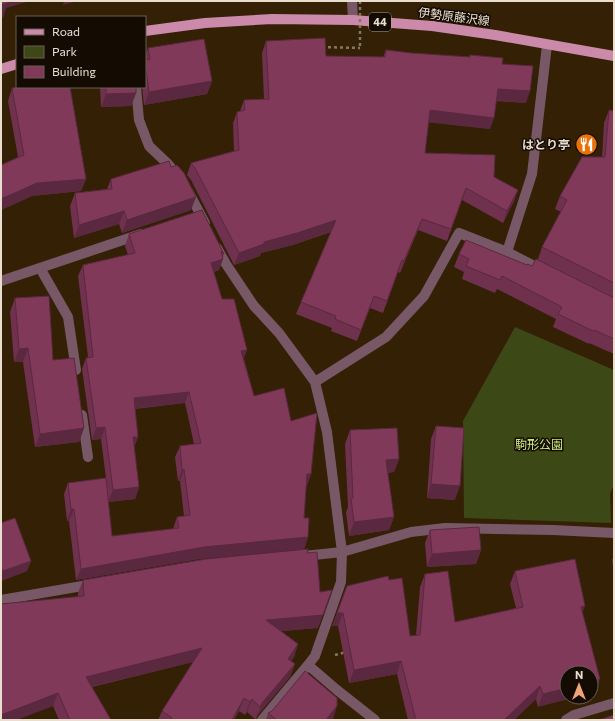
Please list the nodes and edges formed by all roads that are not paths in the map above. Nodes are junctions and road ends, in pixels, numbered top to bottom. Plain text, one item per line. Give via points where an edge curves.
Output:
1 (352, 1) edge
2 (353, 20) junction
3 (146, 31) edge
4 (547, 45) junction
5 (614, 56) edge
6 (16, 64) edge
7 (1, 69) edge
8 (136, 88) edge
9 (149, 231) edge
10 (506, 252) junction
11 (40, 268) junction
12 (554, 276) edge
13 (1, 281) edge
14 (77, 380) edge
15 (315, 382) junction
16 (80, 403) edge
17 (88, 457) dead end
18 (614, 533) edge
19 (342, 552) junction
20 (294, 556) edge
21 (101, 583) edge
22 (1, 600) edge
23 (308, 665) junction
24 (614, 703) edge
25 (262, 720) edge
26 (375, 720) edge
27 (566, 720) edge

1 - 2 street
2 - 3 main road, 伊勢原藤沢線 / 44 via 272,18
2 - 4 main road, 伊勢原藤沢線 / 44 via 432,26
4 - 5 main road, 伊勢原藤沢線 / 44
4 - 10 street via 532,174
6 - 7 main road
8 - 15 street via 139,120 148,146 183,181 196,215 226,264 254,306
9 - 11 street
10 - 12 street
10 - 15 street via 459,233 424,296 386,336
11 - 13 street
11 - 14 street via 68,317
15 - 19 street via 327,432
16 - 17 street
18 - 19 street via 445,528 411,532
19 - 20 street
19 - 23 street via 341,582 314,656
21 - 22 street
23 - 25 street
23 - 26 street
24 - 27 street

